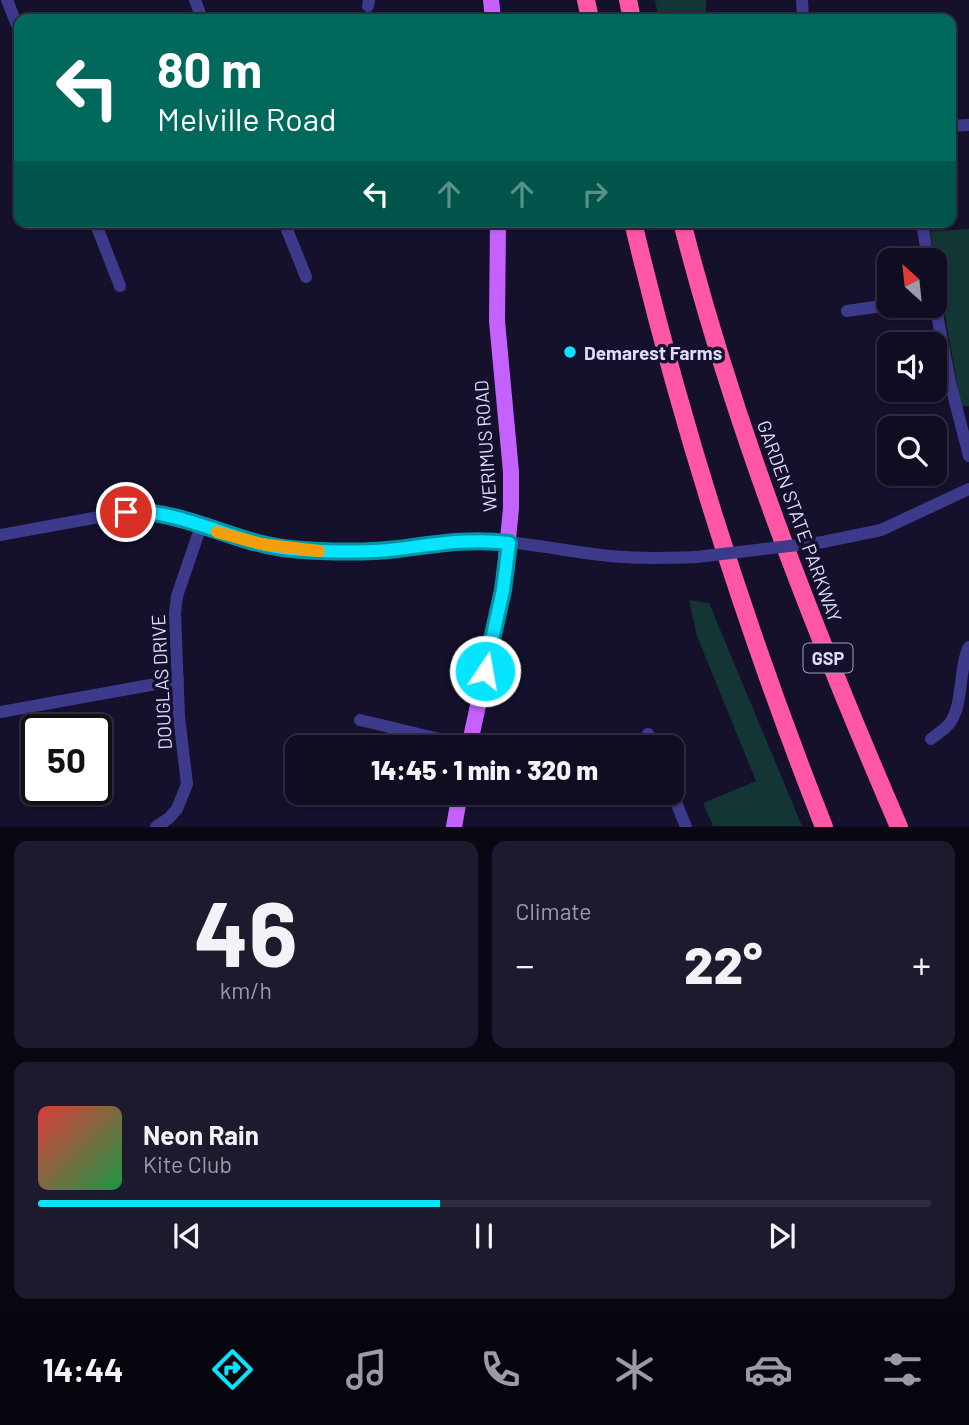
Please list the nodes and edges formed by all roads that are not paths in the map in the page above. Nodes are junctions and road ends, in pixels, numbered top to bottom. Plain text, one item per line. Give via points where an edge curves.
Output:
1 (7, 0) edge
2 (14, 18) edge
3 (97, 228) edge
4 (286, 228) edge
5 (498, 228) edge
6 (634, 228) edge
7 (684, 228) edge
8 (923, 228) edge
9 (926, 248) edge
10 (306, 277) dead end
11 (120, 286) dead end
12 (877, 307) edge
13 (846, 311) dead end
14 (938, 318) edge
15 (969, 456) edge
16 (969, 489) edge
17 (201, 526) junction
18 (0, 535) edge
19 (509, 543) junction
20 (969, 647) edge
21 (178, 680) junction
22 (0, 712) edge
23 (360, 720) dead end
24 (421, 735) edge
25 (472, 735) edge
26 (931, 739) dead end
27 (458, 805) edge
28 (677, 805) edge
29 (156, 827) edge
30 (454, 827) edge
31 (686, 827) edge
32 (824, 827) edge
33 (899, 827) edge

1 - 2 street
3 - 11 street
4 - 10 street
5 - 19 main road, WERIMUS ROAD via 496,318 511,472
6 - 32 highway via 724,552
7 - 33 highway, GARDEN STATE PARKWAY / GSP via 721,358 782,539
8 - 9 street
12 - 13 street
14 - 15 street
16 - 19 street, bridge via 881,530 696,557 641,558
17 - 18 street via 144,511
17 - 19 street via 261,544 315,551 374,551 468,540
17 - 21 street, DOUGLAS DRIVE via 177,596
19 - 25 main road, WERIMUS ROAD
20 - 26 street via 951,723
21 - 22 street
21 - 29 street, DOUGLAS DRIVE via 187,784 177,809
23 - 24 street
27 - 30 main road
28 - 31 street

